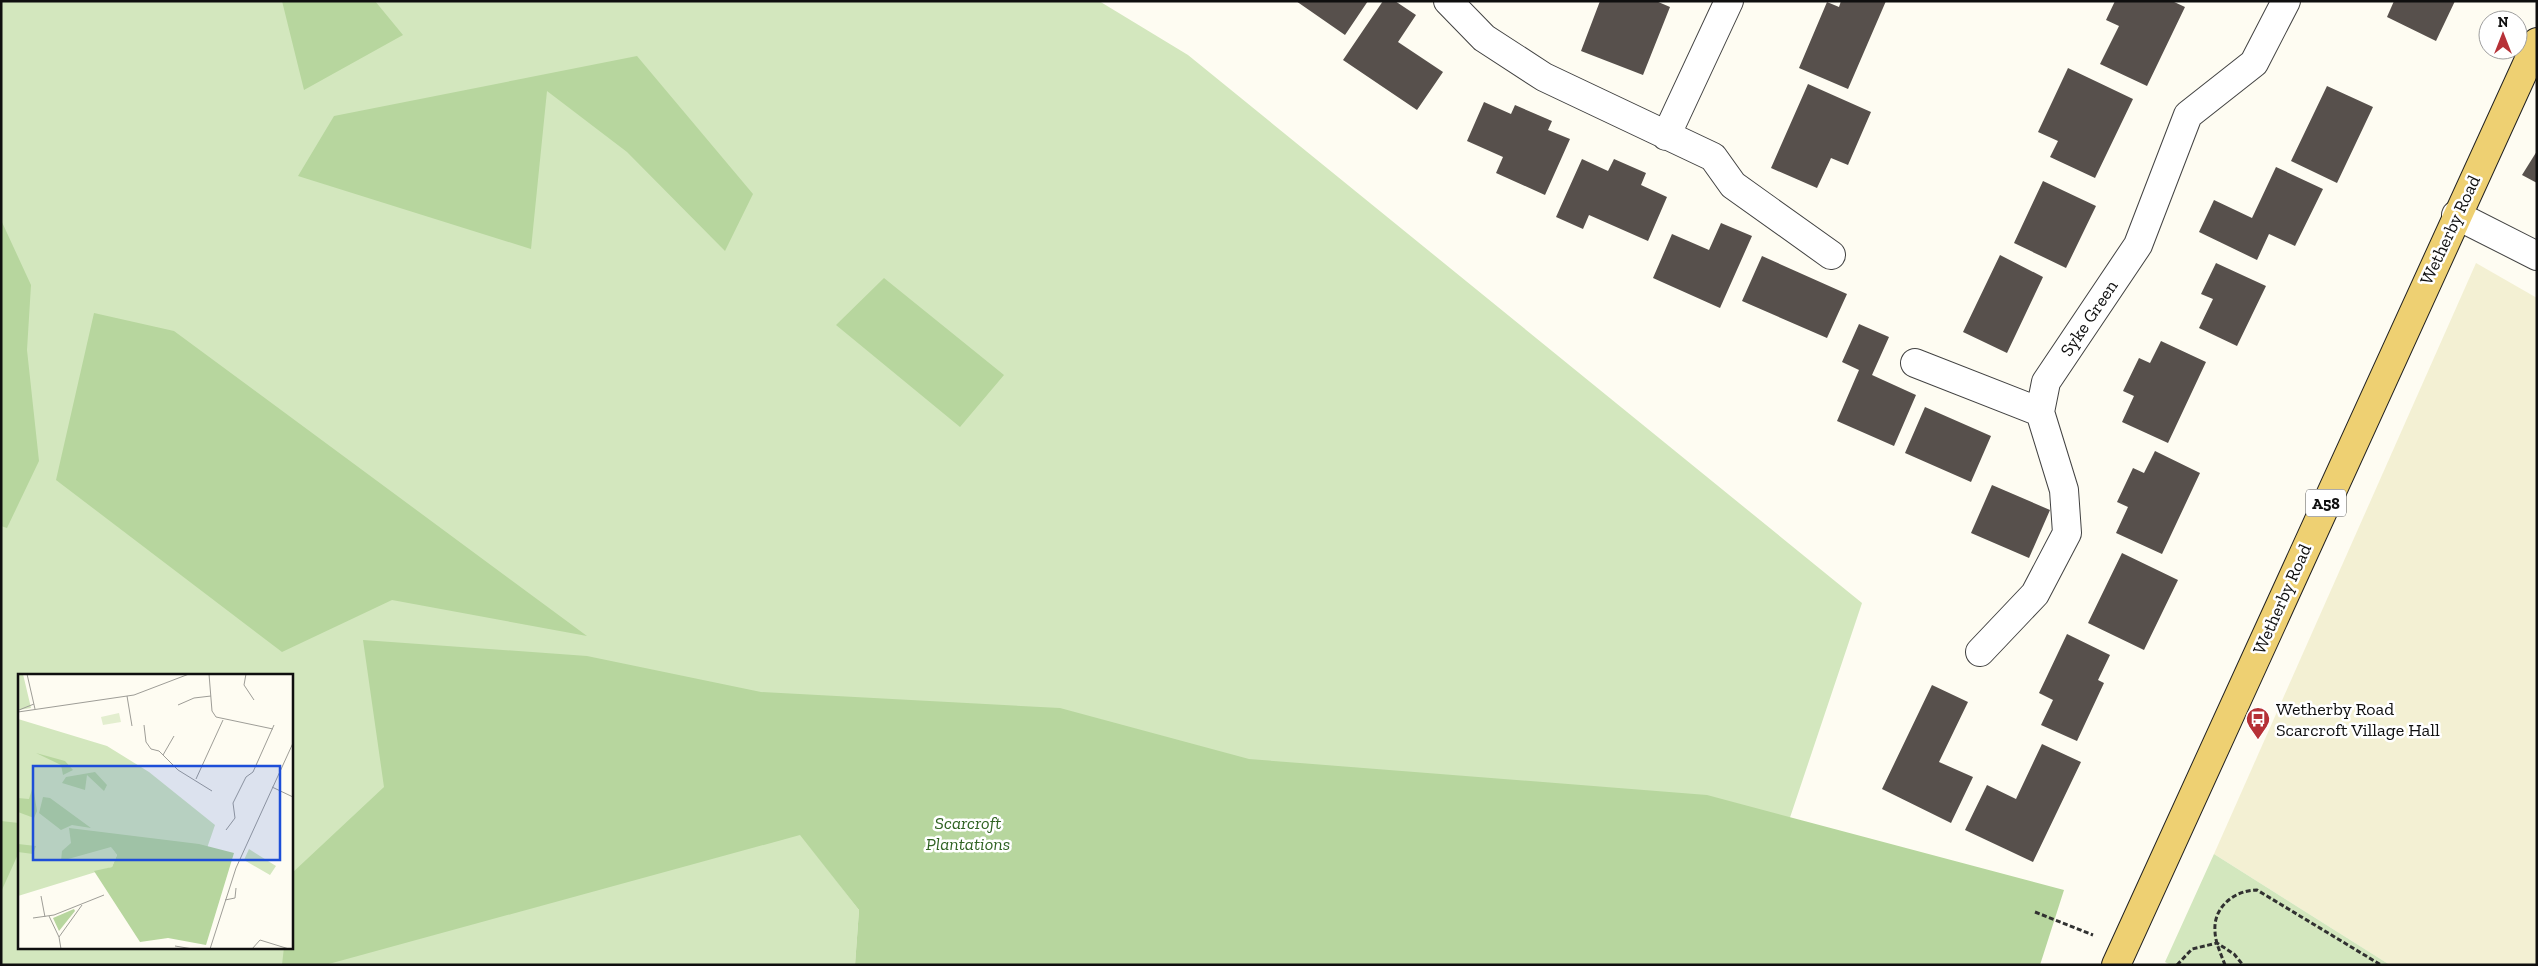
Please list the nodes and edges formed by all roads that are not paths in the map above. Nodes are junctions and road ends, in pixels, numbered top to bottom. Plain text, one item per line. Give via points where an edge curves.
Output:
1 (1448, 1) edge
2 (1729, 1) edge
3 (2286, 1) edge
4 (2537, 42) edge
5 (1666, 136) junction
6 (2456, 216) junction
7 (1832, 255) dead end
8 (2537, 256) edge
9 (1915, 363) dead end
10 (2040, 412) junction
11 (1980, 652) dead end
12 (2120, 957) edge

1 - 5 street via 1484,38 1544,77
2 - 5 street
3 - 10 street, Syke Green via 2254,63 2188,115 2138,245 2046,382
4 - 6 main road, Wetherby Road / A58
5 - 7 street via 1713,157 1733,185
6 - 8 street
6 - 12 main road, Wetherby Road / A58
9 - 10 street
10 - 11 street, Syke Green via 2064,490 2067,533 2035,594

